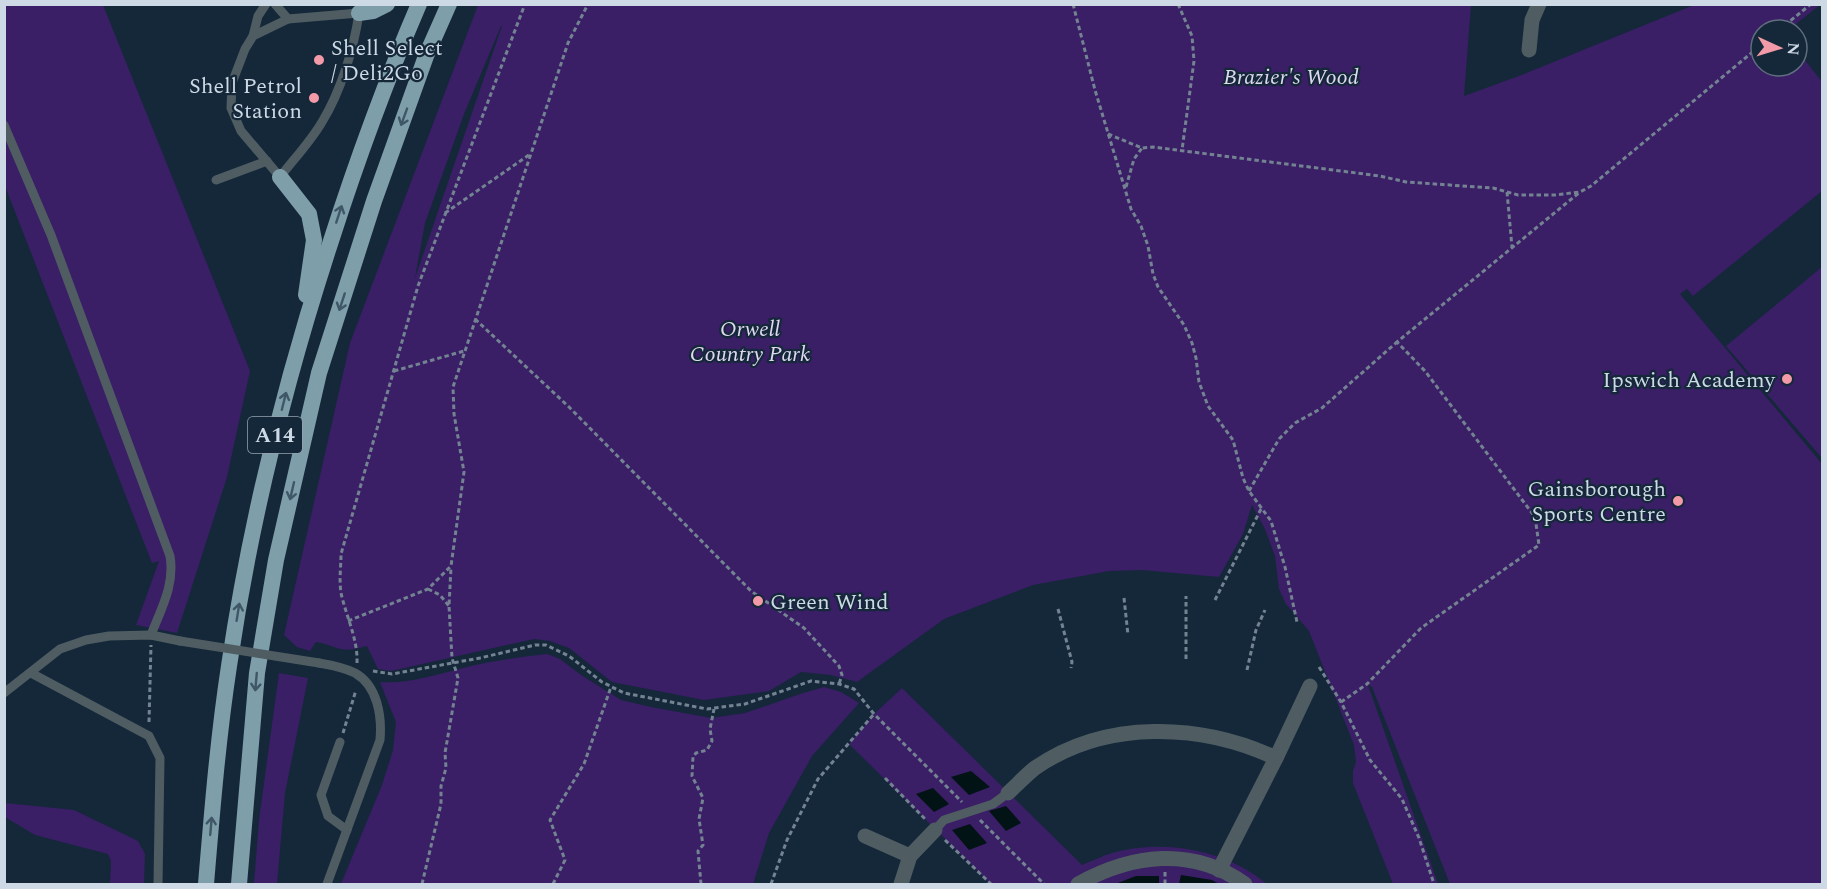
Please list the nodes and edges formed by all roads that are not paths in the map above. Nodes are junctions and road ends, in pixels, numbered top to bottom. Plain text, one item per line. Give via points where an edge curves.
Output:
1 (266, 4) edge
2 (275, 4) edge
3 (387, 4) edge
4 (420, 4) edge
5 (448, 4) edge
6 (1539, 4) edge
7 (335, 9) edge
8 (359, 13) junction
9 (288, 19) junction
10 (253, 36) junction
11 (1529, 50) dead end
12 (4, 125) edge
13 (267, 161) junction
14 (280, 177) junction
15 (216, 180) dead end
16 (304, 323) junction
17 (151, 635) junction
18 (31, 673) junction
19 (1310, 686) dead end
20 (4, 693) edge
21 (340, 742) road end
22 (1276, 758) junction
23 (1008, 793) joint
24 (347, 830) junction
25 (935, 830) joint
26 (865, 836) dead end
27 (909, 856) junction
28 (1220, 870) junction
29 (158, 885) edge
30 (206, 885) edge
31 (239, 885) edge
32 (327, 885) edge
33 (901, 885) edge
34 (1078, 885) edge
35 (1245, 885) edge

1 - 10 lane
2 - 9 lane
3 - 8 highway
16 -> 4 highway, A14 via 361,148
5 -> 31 highway, A14 via 374,201 319,373 276,560 257,673
6 - 11 street via 1532,20
7 - 8 lane
7 - 9 lane
8 - 14 lane via 344,74 322,122
9 - 10 lane
10 - 13 lane via 232,83 231,108 241,130
12 - 17 lane via 51,235 170,556 170,587
13 - 14 lane
13 - 15 lane
14 - 16 highway, A14 via 309,214 314,240
30 -> 16 highway, A14 via 228,668 245,565
17 - 18 lane via 86,640 60,649
17 - 24 lane, bridge via 359,669 380,710 380,740
18 - 20 lane
18 - 29 lane via 149,736 160,758
19 - 22 street
21 - 24 lane via 321,795 328,816
22 - 23 street via 1211,735 1131,733 1088,743 1056,756
22 - 28 street
23 - 25 lane via 993,804 944,820
24 - 32 lane
25 - 27 street
26 - 27 street
27 - 33 street
28 - 34 street via 1165,857 1112,867
28 - 35 street

